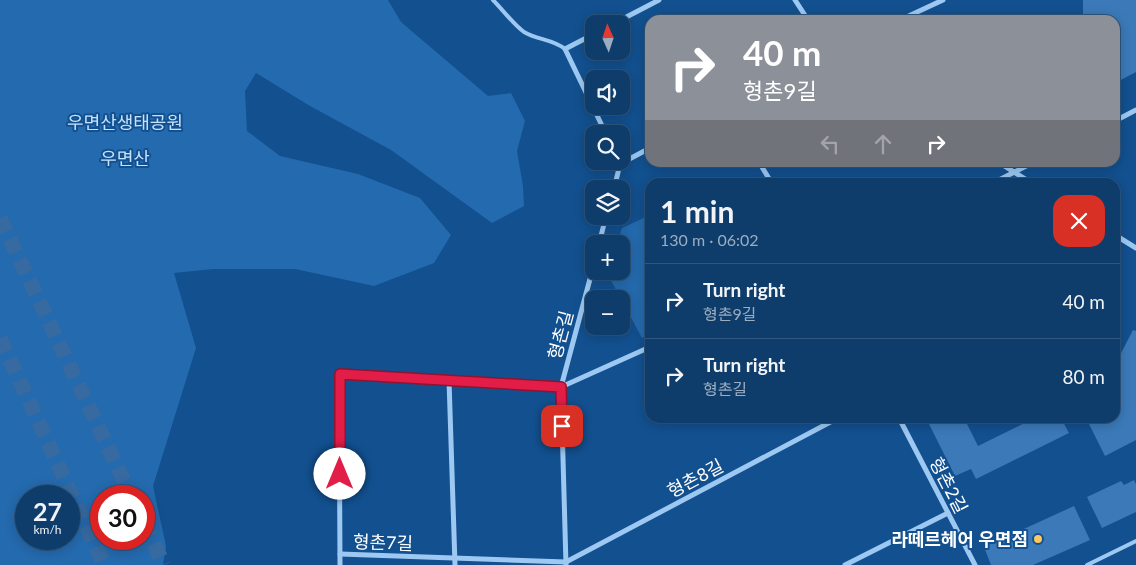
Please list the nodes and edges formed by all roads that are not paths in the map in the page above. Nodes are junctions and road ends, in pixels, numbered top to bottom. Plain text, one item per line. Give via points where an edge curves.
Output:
1 (493, 0) edge
2 (659, 0) edge
3 (796, 0) edge
4 (943, 0) edge
5 (630, 15) edge
6 (805, 15) edge
7 (911, 15) edge
8 (585, 39) edge
9 (565, 49) junction
10 (1136, 110) edge
11 (1120, 118) edge
12 (602, 125) edge
13 (645, 150) edge
14 (630, 158) edge
15 (762, 167) edge
16 (1005, 167) edge
17 (1025, 167) edge
18 (1014, 173) junction
19 (769, 178) edge
20 (1003, 178) edge
21 (1023, 178) edge
22 (1120, 238) edge
23 (1136, 248) edge
24 (590, 280) edge
25 (645, 349) edge
26 (449, 380) junction
27 (561, 387) junction
28 (829, 423) edge
29 (903, 423) edge
30 (948, 513) junction
31 (1136, 541) edge
32 (340, 554) junction
33 (455, 558) junction
34 (566, 563) edge
35 (340, 565) edge
36 (455, 565) edge
37 (845, 565) edge
38 (975, 565) edge
39 (1087, 565) edge

1 - 9 lane via 524,31
2 - 5 street
3 - 6 street
4 - 7 street
8 - 9 street
9 - 12 street
10 - 11 street
13 - 14 street
15 - 19 street
16 - 18 street
17 - 18 street
18 - 20 street
18 - 21 street
22 - 23 street
24 - 27 street, 형촌길
25 - 27 street
26 - 27 street
26 - 32 street, 형촌7길 via 340,374
26 - 33 street
27 - 34 street, 형촌길
28 - 34 street, 형촌8길
29 - 30 street, 형촌2길
30 - 37 street
30 - 38 street, 형촌2길
31 - 39 lane
32 - 33 street, 형촌7길
32 - 35 street
33 - 34 street, 형촌7길
33 - 36 street

